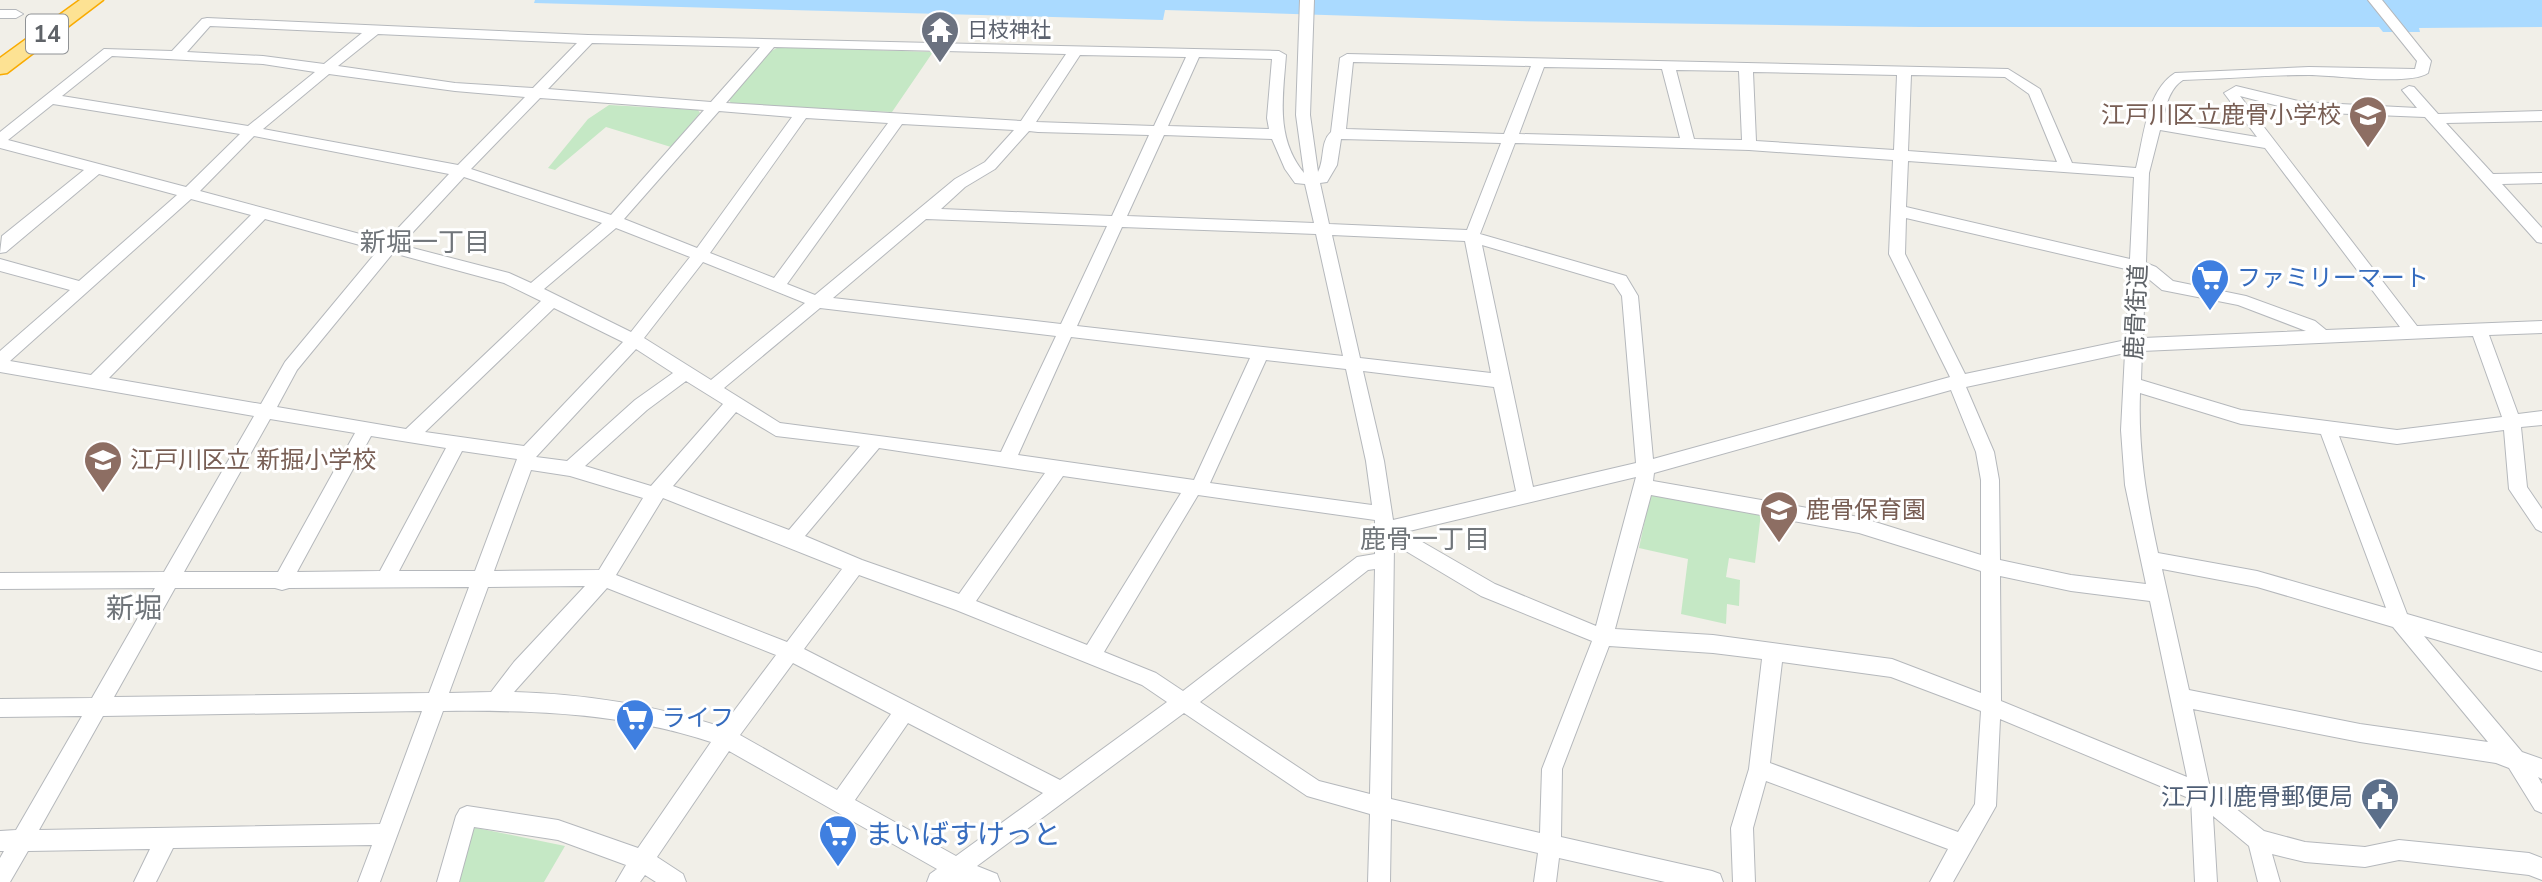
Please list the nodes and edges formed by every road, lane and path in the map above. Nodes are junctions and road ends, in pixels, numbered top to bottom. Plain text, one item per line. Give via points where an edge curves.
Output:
1 (77, 0) edge
2 (93, 0) edge
3 (1307, 0) edge
4 (2375, 0) edge
5 (0, 14) edge
6 (16, 14) dead end
7 (375, 29) junction
8 (588, 39) junction
9 (771, 43) junction
10 (1075, 51) junction
11 (1194, 54) junction
12 (0, 56) edge
13 (175, 56) junction
14 (1539, 63) junction
15 (1668, 65) junction
16 (0, 68) edge
17 (1746, 68) junction
18 (325, 69) junction
19 (1904, 71) junction
20 (2409, 90) dead end
21 (537, 93) junction
22 (50, 99) junction
23 (716, 106) junction
24 (802, 113) junction
25 (2431, 116) junction
26 (2542, 116) edge
27 (900, 118) junction
28 (2153, 124) junction
29 (1025, 126) junction
30 (1159, 130) junction
31 (251, 131) junction
32 (1277, 134) junction
33 (1338, 134) junction
34 (1511, 139) junction
35 (0, 141) edge
36 (1688, 142) junction
37 (2270, 144) junction
38 (1749, 145) junction
39 (1901, 155) junction
40 (98, 167) junction
41 (2066, 167) junction
42 (461, 171) junction
43 (2141, 173) junction
44 (2542, 178) edge
45 (2488, 179) junction
46 (1312, 180) junction
47 (190, 192) junction
48 (1899, 211) junction
49 (262, 213) junction
50 (923, 214) junction
51 (1116, 221) junction
52 (614, 222) junction
53 (1324, 229) junction
54 (1472, 236) junction
55 (2542, 238) edge
56 (389, 246) junction
57 (0, 248) edge
58 (699, 256) junction
59 (0, 265) edge
60 (2138, 266) junction
61 (777, 286) junction
62 (83, 288) junction
63 (533, 290) junction
64 (553, 299) junction
65 (818, 302) junction
66 (2542, 327) edge
67 (1065, 330) junction
68 (2479, 331) junction
69 (2413, 333) junction
70 (2322, 336) junction
71 (634, 340) junction
72 (2133, 345) junction
73 (1261, 354) junction
74 (0, 364) edge
75 (1353, 364) junction
76 (686, 372) junction
77 (96, 381) junction
78 (1502, 381) junction
79 (1958, 382) junction
80 (2132, 384) junction
81 (712, 389) junction
82 (733, 404) junction
83 (265, 412) junction
84 (2542, 418) edge
85 (2512, 421) junction
86 (2327, 428) junction
87 (366, 429) junction
88 (409, 436) junction
89 (875, 441) junction
90 (457, 444) junction
91 (526, 458) junction
92 (1006, 461) junction
93 (570, 469) junction
94 (1058, 469) junction
95 (1645, 478) junction
96 (1196, 487) junction
97 (658, 491) junction
98 (1526, 496) junction
99 (1384, 520) junction
100 (2542, 524) edge
101 (792, 539) junction
102 (2150, 559) junction
103 (1385, 560) junction
104 (855, 566) junction
105 (1993, 567) junction
106 (604, 578) junction
107 (481, 579) junction
108 (171, 580) junction
109 (385, 580) junction
110 (0, 581) edge
111 (282, 582) junction
112 (2158, 594) junction
113 (963, 604) junction
114 (2401, 623) junction
115 (1603, 637) junction
116 (790, 652) junction
117 (1773, 653) junction
118 (1091, 655) junction
119 (2542, 662) edge
120 (2182, 698) junction
121 (496, 701) junction
122 (1185, 701) junction
123 (437, 702) junction
124 (1992, 706) junction
125 (99, 707) junction
126 (0, 708) edge
127 (905, 712) junction
128 (726, 738) junction
129 (2516, 761) junction
130 (1759, 769) junction
131 (2542, 769) edge
132 (1063, 792) junction
133 (2201, 793) junction
134 (841, 802) junction
135 (2542, 803) edge
136 (1381, 807) junction
137 (387, 834) junction
138 (167, 838) junction
139 (2258, 839) junction
140 (11, 841) edge
141 (1549, 844) junction
142 (1961, 844) junction
143 (642, 860) junction
144 (956, 868) junction
145 (2542, 869) edge
146 (0, 879) edge
147 (145, 882) edge
148 (369, 882) edge
149 (448, 882) edge
150 (627, 882) edge
151 (675, 882) edge
152 (938, 882) edge
153 (989, 882) edge
154 (1379, 882) edge
155 (1545, 882) edge
156 (1712, 882) edge
157 (1744, 882) edge
158 (1941, 882) edge
159 (2206, 882) edge
160 (2269, 882) edge

1 - 12 highway, 14
2 - 16 highway, 14
3 - 46 street via 1303,115
4 - 28 street, 鹿骨街道 via 2420,54 2423,69 2408,75 2309,71 2180,76 2165,90
5 - 6 street
7 - 8 street
7 - 13 street via 207,22
7 - 18 street
8 - 9 street
8 - 21 street
9 - 10 street
9 - 23 street
10 - 11 street
10 - 29 street via 1068,68
11 - 30 street
11 - 32 street via 1279,55
13 - 18 street via 263,60
13 - 22 street via 109,52
14 - 15 street
14 - 33 street via 1347,58
14 - 34 street
15 - 17 street
15 - 36 street
17 - 19 street
17 - 38 street
18 - 21 street
18 - 31 street
19 - 39 street
19 - 41 street via 2008,73 2035,92
20 - 25 street
21 - 23 street
21 - 42 street
22 - 31 street
22 - 35 street
23 - 24 street
23 - 52 street
24 - 27 street
24 - 58 street
25 - 26 street
25 - 37 street via 2302,107 2236,90 2231,93
25 - 45 street
27 - 29 street
27 - 61 street
28 - 37 street
28 - 43 street, 鹿骨街道
29 - 30 street
29 - 50 street via 980,173 960,183
30 - 32 street
30 - 51 street
31 - 42 street
31 - 47 street
32 - 46 street via 1292,169 1300,179
33 - 34 street
33 - 46 street via 1332,139 1326,173
34 - 36 street
34 - 54 street
35 - 40 street
36 - 38 street
37 - 69 street
38 - 39 street
39 - 41 street
39 - 48 street
40 - 47 street
40 - 57 street
41 - 43 street
42 - 52 street
42 - 56 street
43 - 60 street, 鹿骨街道
44 - 45 street
45 - 55 street
46 - 53 street
47 - 49 street
47 - 62 street
48 - 60 street
48 - 79 street via 1897,254
49 - 56 street
49 - 77 street
50 - 51 street
50 - 65 street
51 - 53 street
51 - 67 street
52 - 58 street
52 - 63 street
53 - 54 street
53 - 75 street
54 - 78 street
54 - 95 street via 1620,280 1630,296
56 - 63 street via 477,269
56 - 83 street via 323,322
58 - 61 street
58 - 71 street
59 - 62 street
60 - 70 street via 2168,286 2240,300 2309,325
60 - 72 street, 鹿骨街道
61 - 65 street
62 - 74 street
63 - 64 street
64 - 71 street
64 - 88 street
65 - 67 street
65 - 81 street
66 - 68 street
67 - 73 street
67 - 92 street
68 - 69 street
68 - 85 street
69 - 70 street
70 - 72 street
71 - 76 street
71 - 91 street
72 - 79 street
72 - 80 street, 鹿骨街道
73 - 75 street
73 - 96 street
74 - 77 street
75 - 78 street
75 - 99 street
76 - 81 street
76 - 93 street via 641,405
77 - 83 street
78 - 98 street
79 - 95 street
79 - 105 street via 1985,452
80 - 86 street via 2241,417
80 - 102 street, 鹿骨街道 via 2134,485
81 - 82 street
82 - 89 street via 776,429
82 - 97 street
83 - 87 street
83 - 108 street
84 - 85 street
85 - 86 street via 2397,437
85 - 100 street via 2518,489
86 - 114 street
87 - 88 street
87 - 111 street
88 - 90 street
89 - 92 street
89 - 101 street
90 - 91 street
90 - 109 street
91 - 93 street
91 - 107 street
92 - 94 street
93 - 97 street
94 - 96 street
94 - 113 street
95 - 98 street
95 - 105 street via 1859,525
95 - 115 street
96 - 99 street via 1368,513
96 - 118 street
97 - 101 street
97 - 106 street
98 - 99 street
99 - 103 street
99 - 115 street via 1488,590
101 - 104 street
102 - 112 street, 鹿骨街道
102 - 114 street via 2257,579
103 - 122 street via 1364,563
103 - 136 street
104 - 113 street
104 - 116 street
105 - 112 street
105 - 124 street
106 - 107 street
106 - 116 street
106 - 121 street
107 - 109 street
107 - 123 street
108 - 110 street
108 - 111 street
108 - 125 street
109 - 111 street
112 - 120 street, 鹿骨街道
113 - 118 street
114 - 119 street
114 - 129 street
115 - 117 street
115 - 141 street via 1552,769
116 - 127 street
116 - 128 street
117 - 124 street via 1892,668
117 - 130 street
118 - 122 street via 1149,679
120 - 129 street via 2360,733 2496,753
120 - 133 street, 鹿骨街道
121 - 123 street
121 - 128 street via 629,711
122 - 132 street
122 - 136 street via 1314,789
123 - 125 street
123 - 137 street
124 - 133 street
124 - 142 street via 1985,806
125 - 126 street
125 - 140 street
127 - 132 street
127 - 134 street
128 - 134 street
128 - 143 street
129 - 131 street
129 - 135 street
130 - 142 street
130 - 157 street via 1742,828
132 - 144 street
133 - 139 street
133 - 159 street, 鹿骨街道
134 - 144 street
136 - 141 street
136 - 154 street
137 - 138 street
137 - 148 street
138 - 140 street
138 - 147 street
139 - 145 street via 2305,852 2365,857 2399,850
139 - 160 street
140 - 146 street
141 - 155 street
141 - 156 street
142 - 158 street
143 - 149 street via 558,830 467,816
143 - 150 street
143 - 151 street
144 - 152 street
144 - 153 street

